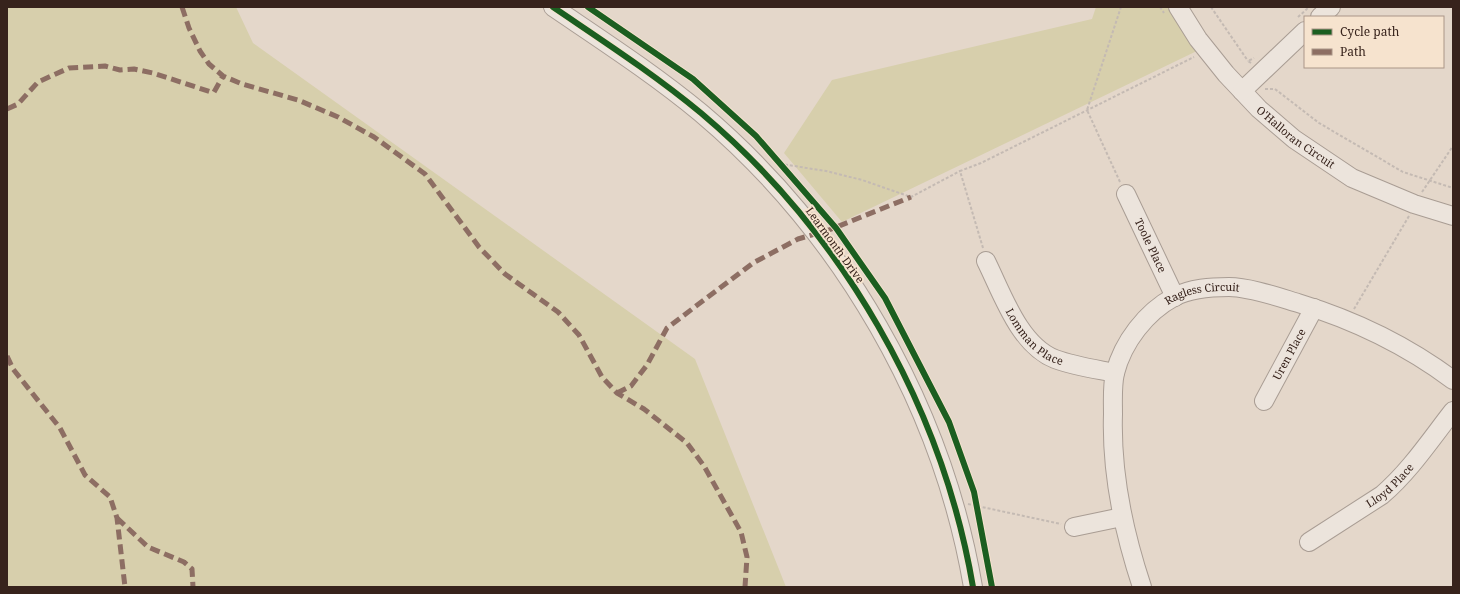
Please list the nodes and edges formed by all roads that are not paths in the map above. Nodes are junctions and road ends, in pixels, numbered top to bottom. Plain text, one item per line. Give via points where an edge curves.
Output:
1 (553, 7) edge
2 (1178, 7) edge
3 (1331, 7) edge
4 (1321, 16) edge
5 (1304, 32) edge
6 (1242, 91) junction
7 (1126, 194) road end
8 (1453, 216) edge
9 (986, 261) road end
10 (1175, 297) junction
11 (1314, 308) junction
12 (1115, 373) junction
13 (1453, 380) edge
14 (1264, 401) dead end
15 (1453, 411) edge
16 (1122, 517) junction
17 (1074, 527) road end
18 (1309, 542) dead end
19 (973, 587) edge
20 (1142, 587) edge

1 - 19 street, Learmonth Drive via 668,87 729,138 805,220 843,270 895,357 922,415 953,500
2 - 6 street, O'Halloran Circuit via 1207,50
3 - 4 street
5 - 6 street
6 - 8 street, O'Halloran Circuit via 1294,139 1352,178 1414,204
7 - 10 street, Toole Place
9 - 12 street, Lomman Place via 1014,320 1032,343 1054,359
10 - 11 street, Ragless Circuit via 1208,287 1231,287
10 - 12 street, Ragless Circuit via 1155,310 1138,327 1124,349
11 - 13 street, Ragless Circuit via 1394,341
11 - 14 street, Uren Place
12 - 16 street, Ragless Circuit via 1112,431 1115,475
15 - 18 street, Lloyd Place via 1391,487
16 - 17 street
16 - 20 street, Ragless Circuit

